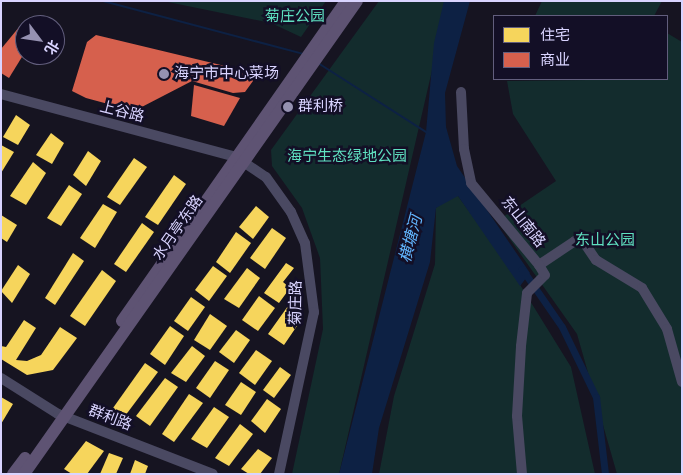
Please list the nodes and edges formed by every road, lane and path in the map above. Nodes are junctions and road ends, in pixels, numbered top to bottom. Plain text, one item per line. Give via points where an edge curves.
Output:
1 (346, 1) edge
2 (357, 1) edge
3 (320, 45) junction
4 (462, 92) dead end
5 (1, 94) edge
6 (240, 159) junction
7 (539, 265) junction
8 (1, 378) edge
9 (682, 382) edge
10 (62, 415) junction
11 (14, 474) edge
12 (24, 474) edge
13 (214, 474) edge
14 (279, 474) edge
15 (522, 474) edge

1 - 3 main road, 水月亭东路
2 - 3 main road, 水月亭东路
3 - 6 main road, 水月亭东路
4 - 7 street, 东山南路 via 464,150 471,183
5 - 6 street, 上谷路
6 - 10 main road, 水月亭东路
6 - 14 street, 菊庄路 via 266,177 291,212 312,272 314,312 308,349
7 - 9 street, 东山南路 via 575,241 583,241 596,260 642,288 667,329
7 - 15 street via 545,275 527,293 518,416
8 - 10 street, 群利路
10 - 11 main road, 水月亭东路
10 - 12 main road, 水月亭东路
10 - 13 street, 群利路

